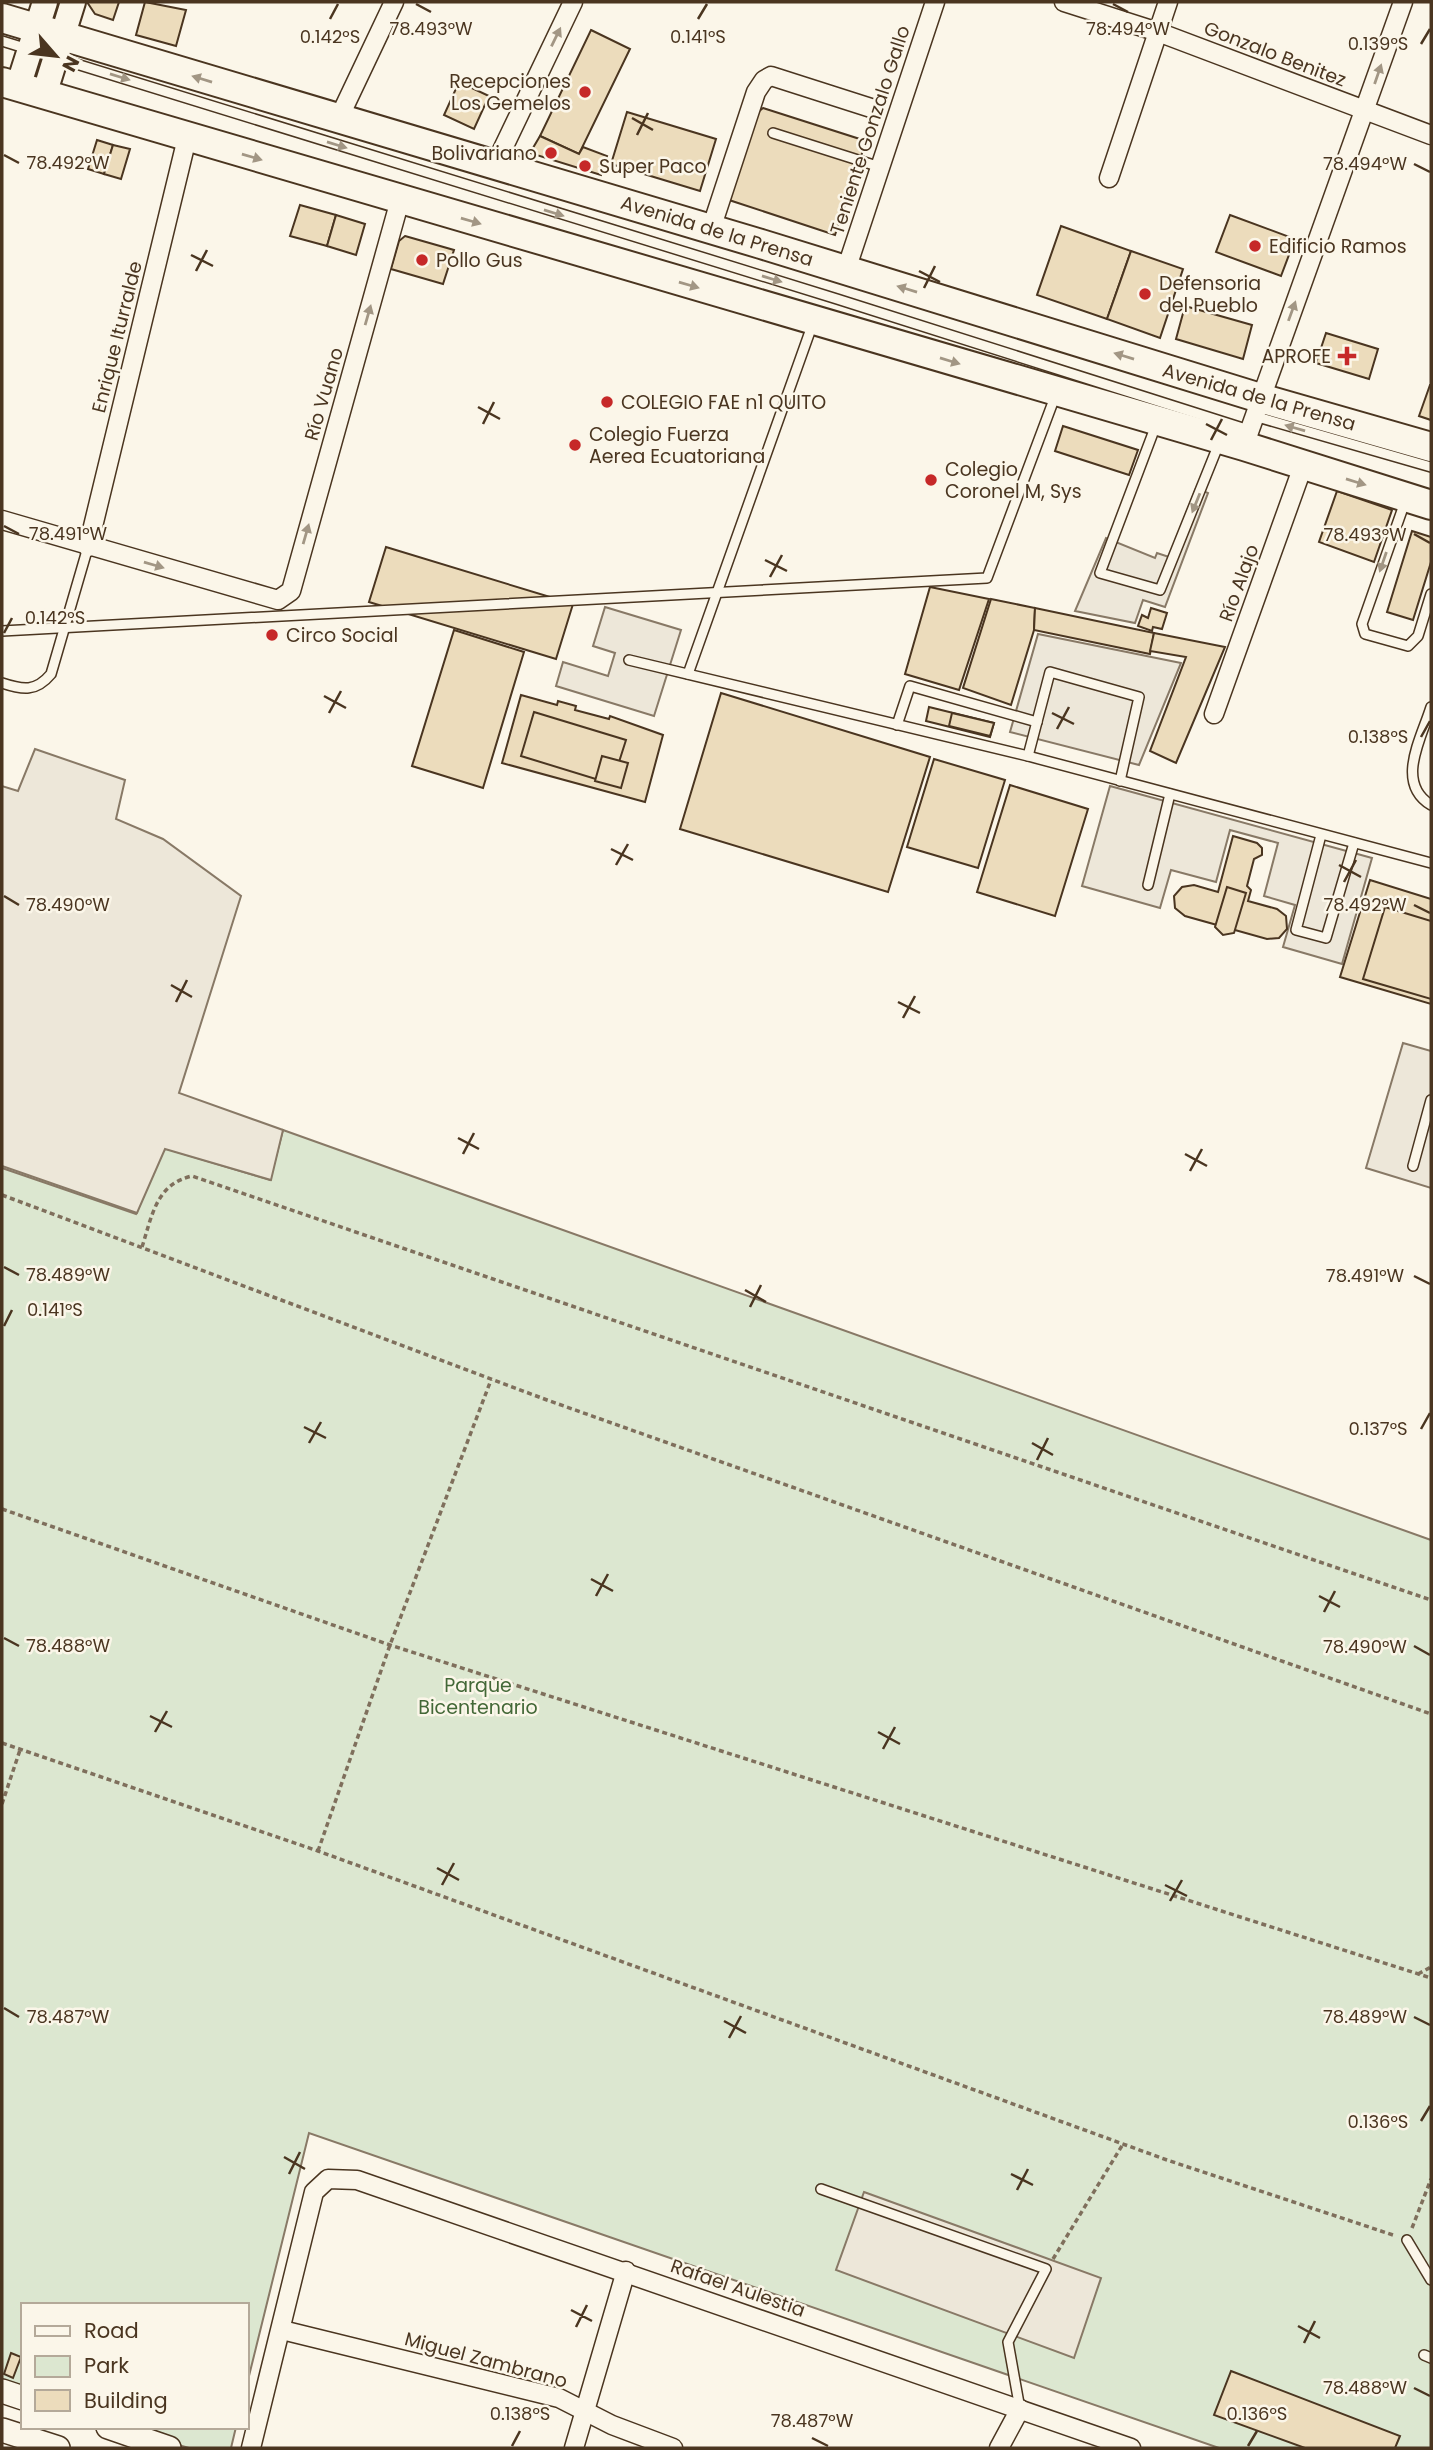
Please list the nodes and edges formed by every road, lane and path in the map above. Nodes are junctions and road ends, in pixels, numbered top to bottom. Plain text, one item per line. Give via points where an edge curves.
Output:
1 (73, 2) edge
2 (394, 2) edge
3 (573, 2) edge
4 (935, 2) edge
5 (1064, 2) edge
6 (1168, 2) edge
7 (1403, 2) edge
8 (2, 18) edge
9 (1158, 32) junction
10 (45, 34) edge
11 (2, 41) edge
12 (21, 88) edge
13 (871, 108) dead end
14 (1365, 111) junction
15 (338, 120) junction
16 (773, 133) dead end
17 (1431, 135) edge
18 (187, 138) junction
19 (495, 165) junction
20 (880, 167) junction
21 (1109, 178) dead end
22 (400, 200) junction
23 (711, 229) junction
24 (846, 271) junction
25 (814, 320) junction
26 (1057, 392) junction
27 (1158, 421) junction
28 (1246, 426) junction
29 (1431, 447) edge
30 (1303, 466) junction
31 (1431, 467) edge
32 (1419, 502) edge
33 (2, 520) edge
34 (88, 547) junction
35 (1431, 594) edge
36 (2, 631) edge
37 (629, 660) dead end
38 (688, 674) junction
39 (2, 683) edge
40 (1431, 707) edge
41 (1214, 714) dead end
42 (1037, 722) junction
43 (897, 725) junction
44 (1028, 756) junction
45 (1120, 781) junction
46 (1170, 794) junction
47 (1431, 805) edge
48 (1321, 835) junction
49 (1354, 843) junction
50 (1431, 863) edge
51 (1148, 885) dead end
52 (1431, 1100) edge
53 (1413, 1166) dead end
54 (2, 1195) edge
55 (142, 1247) junction
56 (491, 1379) junction
57 (2, 1509) edge
58 (1431, 1600) edge
59 (390, 1645) junction
60 (1431, 1714) edge
61 (2, 1742) edge
62 (20, 1749) junction
63 (2, 1804) edge
64 (318, 1851) junction
65 (1431, 1967) edge
66 (1418, 1974) junction
67 (1431, 1978) edge
68 (1123, 2144) junction
69 (1431, 2179) edge
70 (821, 2189) dead end
71 (1407, 2240) junction
72 (1046, 2269) junction
73 (626, 2271) junction
74 (1431, 2280) edge
75 (282, 2330) junction
76 (2, 2391) edge
77 (21, 2397) edge
78 (1020, 2409) junction
79 (584, 2410) junction
80 (114, 2429) edge
81 (2, 2430) edge
82 (58, 2448) edge
83 (169, 2448) edge
84 (251, 2448) edge
85 (574, 2448) edge
86 (673, 2448) edge
87 (999, 2448) edge
88 (1131, 2448) edge

1 - 10 main road
2 - 15 street
19 -> 3 street
4 - 20 street, Teniente Gonzalo Gallo
5 - 9 street, Gonzalo Benitez
6 - 9 street
14 -> 7 street
8 - 10 main road, Avenida de la Prensa
9 - 14 street, Gonzalo Benitez
9 - 21 street
10 - 11 lane
10 - 12 main road
15 -> 10 main road, Avenida de la Prensa
10 -> 28 lane via 837,299
12 - 18 main road, Avenida de la Prensa
13 - 23 street via 771,76 764,80 753,100
14 - 17 street, Gonzalo Benitez
28 -> 14 street
15 - 19 main road, Avenida de la Prensa
16 - 20 lane
18 -> 22 main road, Avenida de la Prensa
18 - 34 street, Enrique Iturralde
19 - 23 main road, Avenida de la Prensa
20 - 24 street, Teniente Gonzalo Gallo
22 -> 25 main road, Avenida de la Prensa
34 -> 22 street, Río Vuano via 278,600 285,598 291,591
23 - 24 main road, Avenida de la Prensa
28 -> 24 main road, Avenida de la Prensa
25 -> 26 main road, Avenida de la Prensa
25 - 38 lane
26 - 27 main road, Avenida de la Prensa
26 - 36 lane via 988,578
27 - 28 main road, Avenida de la Prensa
28 -> 27 lane via 1160,590 1100,573
28 - 29 main road, Avenida de la Prensa
28 - 30 main road, Avenida de la Prensa
31 -> 28 lane
30 -> 32 main road, Avenida de la Prensa
30 - 41 street, Río Alajo
32 -> 35 lane via 1362,624 1365,634 1408,646 1418,636
33 - 34 street
34 - 39 lane via 51,674 41,686 21,690
37 - 38 lane
38 - 43 lane
40 - 47 lane via 1411,773 1412,786
42 - 43 lane via 911,686
42 - 44 lane
42 - 45 lane via 1050,672 1139,697
43 - 44 lane
44 - 45 lane
45 - 46 lane
46 - 48 lane
46 - 51 lane
48 - 49 lane
48 - 49 lane via 1296,930 1326,938
49 - 50 lane
52 - 53 lane
54 - 55 path
55 - 56 path
55 - 58 path via 160,1193 192,1176
56 - 59 path
56 - 60 path
57 - 59 path
59 - 64 path
59 - 66 path
61 - 62 path
62 - 63 path
62 - 64 path
64 - 68 path
65 - 66 path
66 - 67 path
68 - 71 path
68 - 72 path
69 - 71 path
70 - 72 lane
71 - 74 lane
72 - 78 lane via 1008,2342
73 - 75 street, Rafael Aulestia via 357,2180 328,2179 314,2192
73 - 78 street, Rafael Aulestia
73 - 79 street
75 - 79 street, Miguel Zambrano via 559,2398
75 - 84 street
76 - 77 street
78 - 87 street
78 - 88 street, Rafael Aulestia
79 - 85 street
79 - 86 street, Miguel Zambrano via 612,2426
80 - 83 street
81 - 82 street

